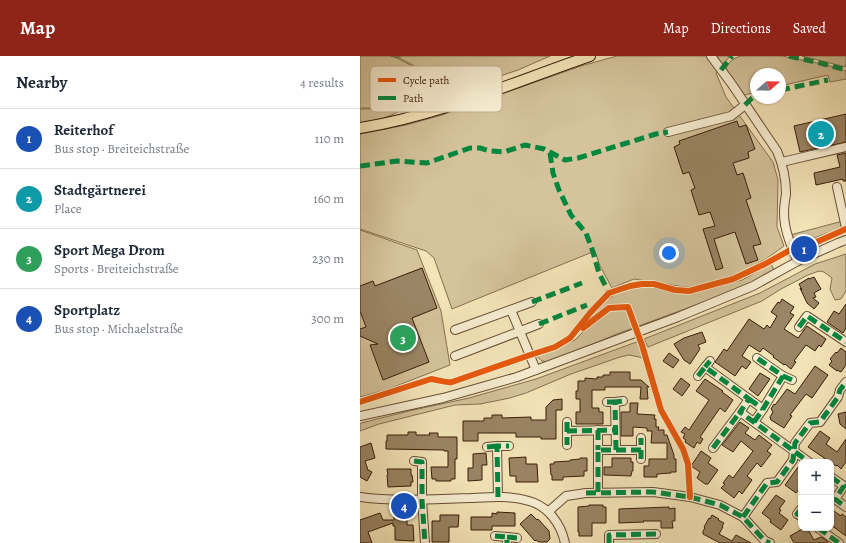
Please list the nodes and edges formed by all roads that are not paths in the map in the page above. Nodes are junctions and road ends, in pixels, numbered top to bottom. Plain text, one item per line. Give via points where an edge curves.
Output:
1 (590, 56) edge
2 (711, 56) edge
3 (502, 88) edge
4 (746, 105) junction
5 (427, 112) edge
6 (360, 128) edge
7 (668, 132) dead end
8 (846, 147) edge
9 (782, 162) junction
10 (837, 187) dead end
11 (846, 228) edge
12 (846, 240) edge
13 (798, 261) junction
14 (532, 302) dead end
15 (511, 310) junction
16 (539, 324) dead end
17 (799, 326) dead end
18 (455, 330) dead end
19 (520, 331) junction
20 (846, 342) edge
21 (455, 356) dead end
22 (757, 358) dead end
23 (536, 370) junction
24 (698, 376) dead end
25 (783, 376) junction
26 (792, 380) dead end
27 (846, 382) edge
28 (749, 399) junction
29 (615, 402) dead end
30 (763, 409) junction
31 (740, 412) junction
32 (360, 416) edge
33 (754, 422) junction
34 (598, 430) junction
35 (615, 430) junction
36 (641, 438) dead end
37 (567, 445) dead end
38 (497, 446) junction
39 (509, 446) dead end
40 (487, 447) dead end
41 (713, 448) dead end
42 (598, 450) junction
43 (616, 450) junction
44 (641, 450) junction
45 (794, 451) junction
46 (642, 459) dead end
47 (805, 459) edge
48 (421, 461) dead end
49 (834, 480) edge
50 (845, 485) edge
51 (598, 492) junction
52 (360, 497) edge
53 (498, 497) junction
54 (834, 497) edge
55 (834, 499) edge
56 (422, 500) junction
57 (846, 507) edge
58 (549, 511) junction
59 (743, 517) junction
60 (822, 531) edge
61 (656, 534) dead end
62 (495, 536) dead end
63 (517, 538) dead end
64 (507, 540) edge
65 (425, 543) edge
66 (564, 543) edge
67 (609, 543) edge
68 (770, 543) edge
69 (839, 543) edge

1 - 3 main road
2 - 4 street
4 - 7 street via 731,116
4 - 9 street
5 - 6 main road via 390,123
8 - 9 street
9 - 13 street via 786,231
10 - 11 street
12 - 13 street
13 - 23 street via 753,286
14 - 15 street
15 - 18 street
15 - 19 street
16 - 19 street
17 - 20 street via 807,316
19 - 21 street
19 - 23 street
22 - 25 street
23 - 32 street via 517,378 443,398
24 - 28 street via 708,364
25 - 26 street
25 - 30 street
27 - 45 street via 820,422 810,423 795,443
28 - 30 street
28 - 31 street
29 - 35 street
30 - 33 street
31 - 33 street
31 - 41 street
33 - 45 street
34 - 35 street
34 - 37 street via 567,426
34 - 42 street
35 - 43 street
36 - 44 street
38 - 39 street
38 - 40 street
38 - 53 street
42 - 43 street
42 - 51 street
43 - 44 street
44 - 46 street
45 - 47 street
45 - 59 street via 793,460 781,477 776,482 767,484
48 - 56 street
49 - 50 street
50 - 54 street
51 - 58 street via 566,496
51 - 59 street via 653,492 690,497 720,505
52 - 56 street via 379,500
53 - 56 street
53 - 58 street via 530,501
55 - 57 street
56 - 65 street
58 - 66 street via 562,533
59 - 68 street
60 - 69 street
61 - 67 street via 609,535
62 - 64 street
63 - 64 street

